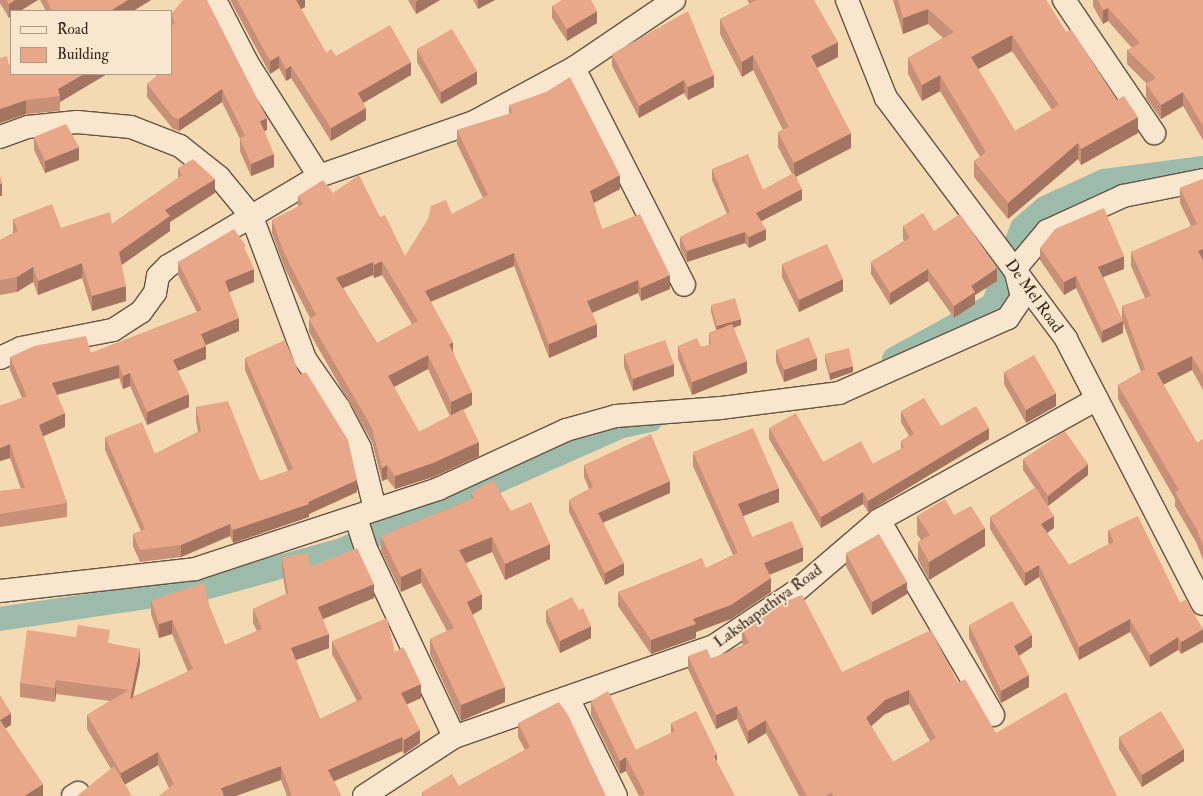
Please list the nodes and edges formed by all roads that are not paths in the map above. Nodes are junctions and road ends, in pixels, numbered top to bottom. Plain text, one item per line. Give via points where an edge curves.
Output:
1 (215, 0) edge
2 (674, 0) edge
3 (1064, 0) edge
4 (849, 1) edge
5 (574, 68) junction
6 (1154, 133) dead end
7 (0, 137) edge
8 (319, 176) junction
9 (1203, 180) edge
10 (252, 217) junction
11 (1015, 269) junction
12 (684, 285) dead end
13 (0, 358) edge
14 (1097, 399) junction
15 (365, 514) junction
16 (879, 520) junction
17 (0, 591) edge
18 (1203, 604) edge
19 (568, 698) junction
20 (993, 715) dead end
21 (454, 737) junction
22 (364, 796) edge
23 (616, 796) edge

1 - 8 street via 248,64
2 - 5 street
3 - 6 street
4 - 11 street, De Mel Road via 886,98
5 - 8 street via 474,122
5 - 12 street
7 - 10 street via 28,127 77,122 131,127 180,146 219,177
8 - 10 street
9 - 11 street via 1124,196 1047,231
10 - 13 street via 168,266 158,276 155,293 141,312 113,330 21,348
10 - 15 street via 305,359 339,408 360,448
11 - 14 street, De Mel Road via 1066,339
11 - 15 street via 1022,296 1008,318 839,393 721,408 616,416 566,430 438,489
14 - 16 street, Lakshapathiya Road
14 - 18 street, De Mel Road
15 - 17 street via 195,569
15 - 21 street via 367,552
16 - 19 street, Lakshapathiya Road via 795,592 714,646
16 - 20 street
19 - 21 street, Lakshapathiya Road
19 - 23 street
21 - 22 street, Lakshapathiya Road

